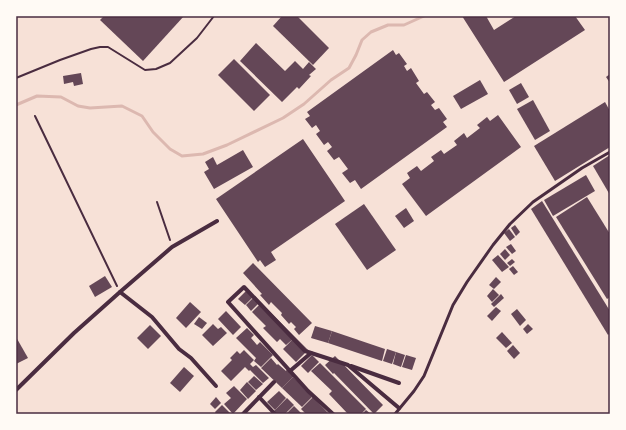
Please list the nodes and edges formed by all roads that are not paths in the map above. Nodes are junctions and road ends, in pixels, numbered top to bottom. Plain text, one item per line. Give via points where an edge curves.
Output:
1 (610, 152) edge
2 (217, 221) dead end
3 (120, 292) junction
4 (311, 353) junction
5 (348, 365) junction
6 (290, 371) junction
7 (274, 382) dead end
8 (399, 383) dead end
9 (216, 386) dead end
10 (16, 390) edge
11 (259, 397) junction
12 (399, 408) junction
13 (243, 414) edge
14 (275, 414) edge
15 (332, 414) edge
16 (394, 414) edge

1 - 12 lane via 533,202 510,224 453,305 424,376
2 - 3 street via 172,246
3 - 9 street via 152,317
3 - 10 street
4 - 5 street
4 - 6 street
4 - 6 street via 305,351 244,287 228,302
5 - 8 street
5 - 12 street
6 - 15 street
7 - 11 street
11 - 13 street
11 - 14 street
12 - 16 lane

